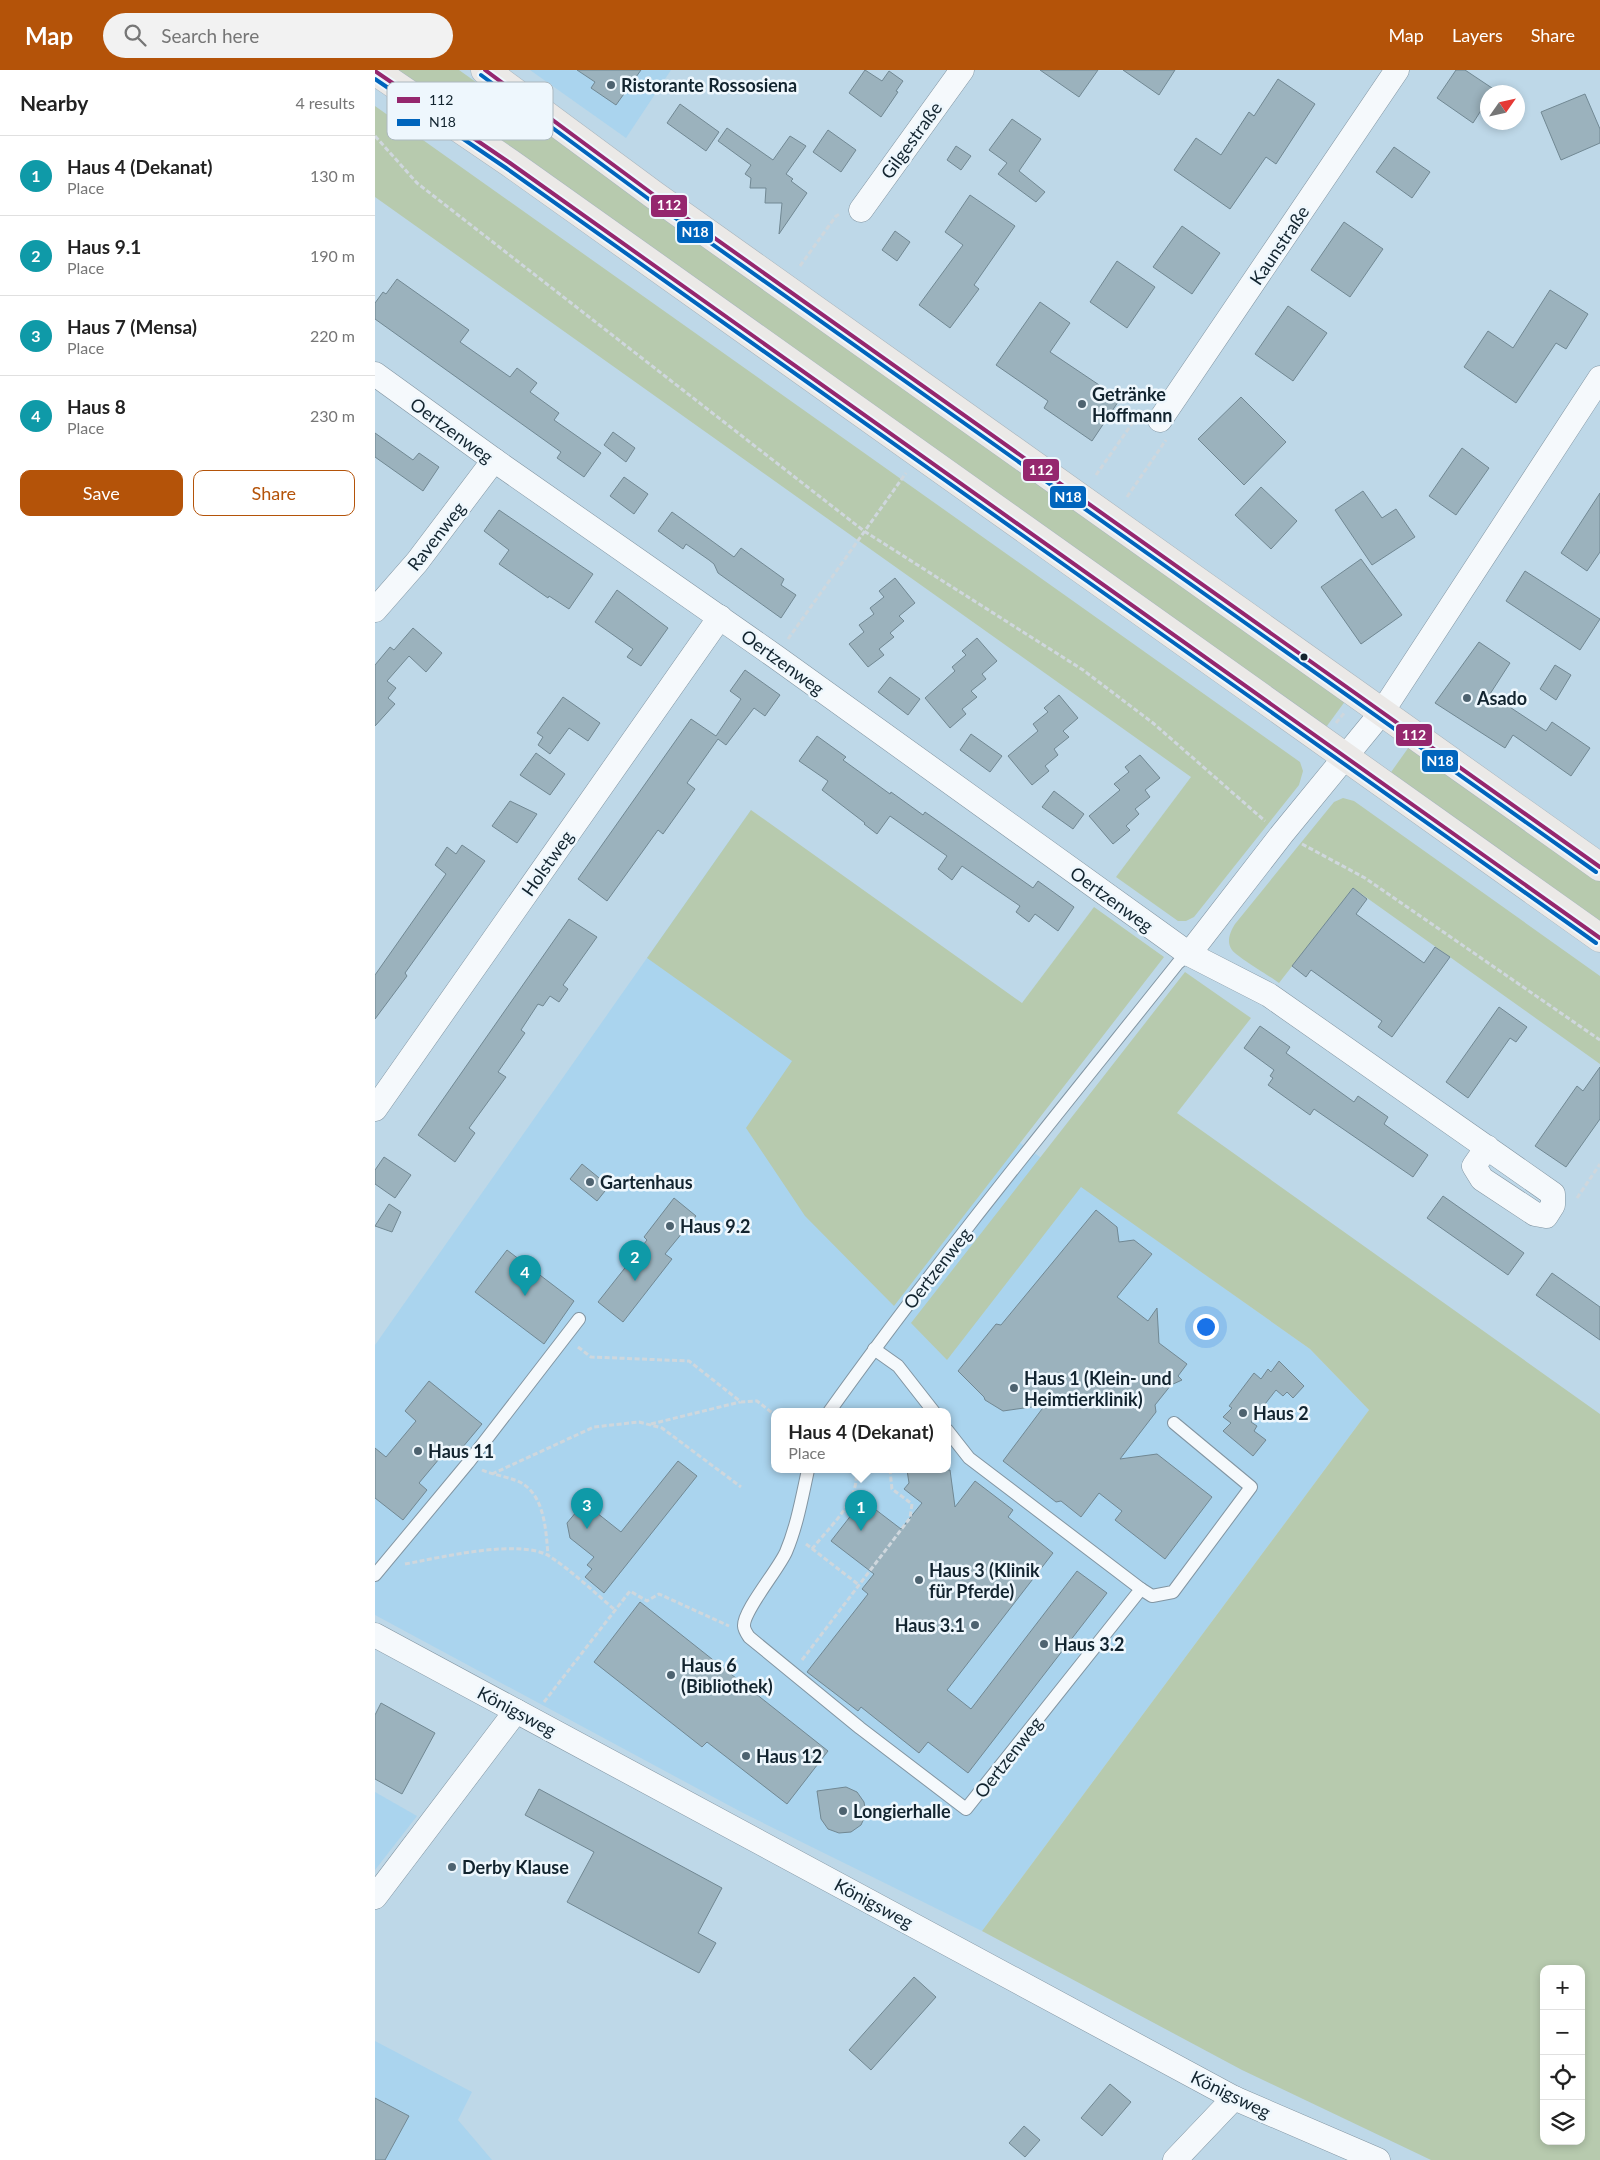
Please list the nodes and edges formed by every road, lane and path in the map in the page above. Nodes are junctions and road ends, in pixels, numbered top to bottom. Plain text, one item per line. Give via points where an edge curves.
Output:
1 (485, 70) edge
2 (962, 70) edge
3 (1397, 70) edge
4 (375, 71) edge
5 (391, 82) edge
6 (501, 82) edge
7 (553, 120) edge
8 (375, 136) edge
9 (476, 140) edge
10 (861, 210) joint
11 (800, 266) dead end
12 (375, 374) edge
13 (1600, 378) edge
14 (1154, 425) junction
15 (920, 455) junction
16 (494, 460) junction
17 (1096, 475) dead end
18 (1127, 497) dead end
19 (864, 531) junction
20 (375, 610) edge
21 (720, 617) junction
22 (783, 646) dead end
23 (1345, 710) dead end
24 (1382, 712) junction
25 (1334, 726) dead end
26 (1345, 757) junction
27 (1271, 826) dead end
28 (1295, 840) dead end
29 (1600, 867) edge
30 (1600, 938) edge
31 (1189, 954) junction
32 (1600, 1040) edge
33 (375, 1109) edge
34 (1487, 1147) dead end
35 (1600, 1164) edge
36 (1577, 1198) dead end
37 (579, 1319) dead end
38 (564, 1338) junction
39 (874, 1350) junction
40 (741, 1402) junction
41 (832, 1408) edge
42 (931, 1408) edge
43 (771, 1412) edge
44 (1174, 1423) dead end
45 (649, 1425) junction
46 (951, 1435) edge
47 (468, 1463) junction
48 (807, 1473) edge
49 (856, 1473) edge
50 (890, 1473) edge
51 (492, 1474) junction
52 (741, 1487) dead end
53 (792, 1533) junction
54 (812, 1549) junction
55 (548, 1555) junction
56 (385, 1562) junction
57 (375, 1575) edge
58 (859, 1585) junction
59 (1141, 1589) junction
60 (615, 1610) junction
61 (744, 1626) junction
62 (375, 1635) edge
63 (792, 1673) junction
64 (524, 1715) junction
65 (375, 1897) edge
66 (1234, 2098) junction
67 (1175, 2160) edge
68 (1378, 2160) edge

1 - 6 main road
2 - 10 street, Gilgestraße
3 - 14 street, Kaunstraße
4 - 5 main road
7 - 24 main road
8 - 19 path via 417,183
9 - 15 main road
10 - 11 path via 836,216
12 - 16 street, Oertzenweg
13 - 24 street
14 - 17 path via 1136,418
14 - 18 path via 1166,440
15 - 19 path
15 - 26 main road
16 - 20 street, Ravenweg via 417,562
16 - 21 street, Oertzenweg
19 - 22 path
19 - 27 path via 1083,670 1153,723
21 - 31 street, Oertzenweg
21 - 33 street, Holstweg
23 - 25 path
24 - 26 street
24 - 29 main road
26 - 30 main road
26 - 31 street
28 - 32 path via 1365,878
31 - 34 street, Oertzenweg via 1269,995
31 - 39 lane, Oertzenweg via 1172,970
35 - 36 path
37 - 38 lane
38 - 40 path via 591,1357 689,1361
38 - 47 lane
39 - 41 lane, Oertzenweg
39 - 42 lane via 899,1366
40 - 43 path via 757,1401
40 - 45 path
44 - 59 lane via 1251,1487 1173,1592 1152,1596
45 - 51 path via 639,1422 594,1427
45 - 52 path via 662,1428
46 - 59 lane via 969,1458
47 - 51 path
47 - 56 lane
48 - 53 lane
49 - 54 path via 855,1492 850,1502
50 - 58 path via 892,1490 912,1504 910,1518
51 - 55 path via 522,1483 536,1497 545,1524
53 - 54 path
53 - 61 lane via 786,1552 748,1612
54 - 58 path
55 - 56 path via 530,1550 493,1549 403,1564
55 - 60 path
56 - 57 lane
58 - 63 path
59 - 63 lane, Oertzenweg via 966,1810
60 - 61 path via 630,1591 647,1601 659,1594 728,1626
60 - 64 path
61 - 63 lane, Oertzenweg via 749,1637
62 - 64 street, Königsweg
64 - 65 street
64 - 66 street, Königsweg
66 - 67 street
66 - 68 street, Königsweg

